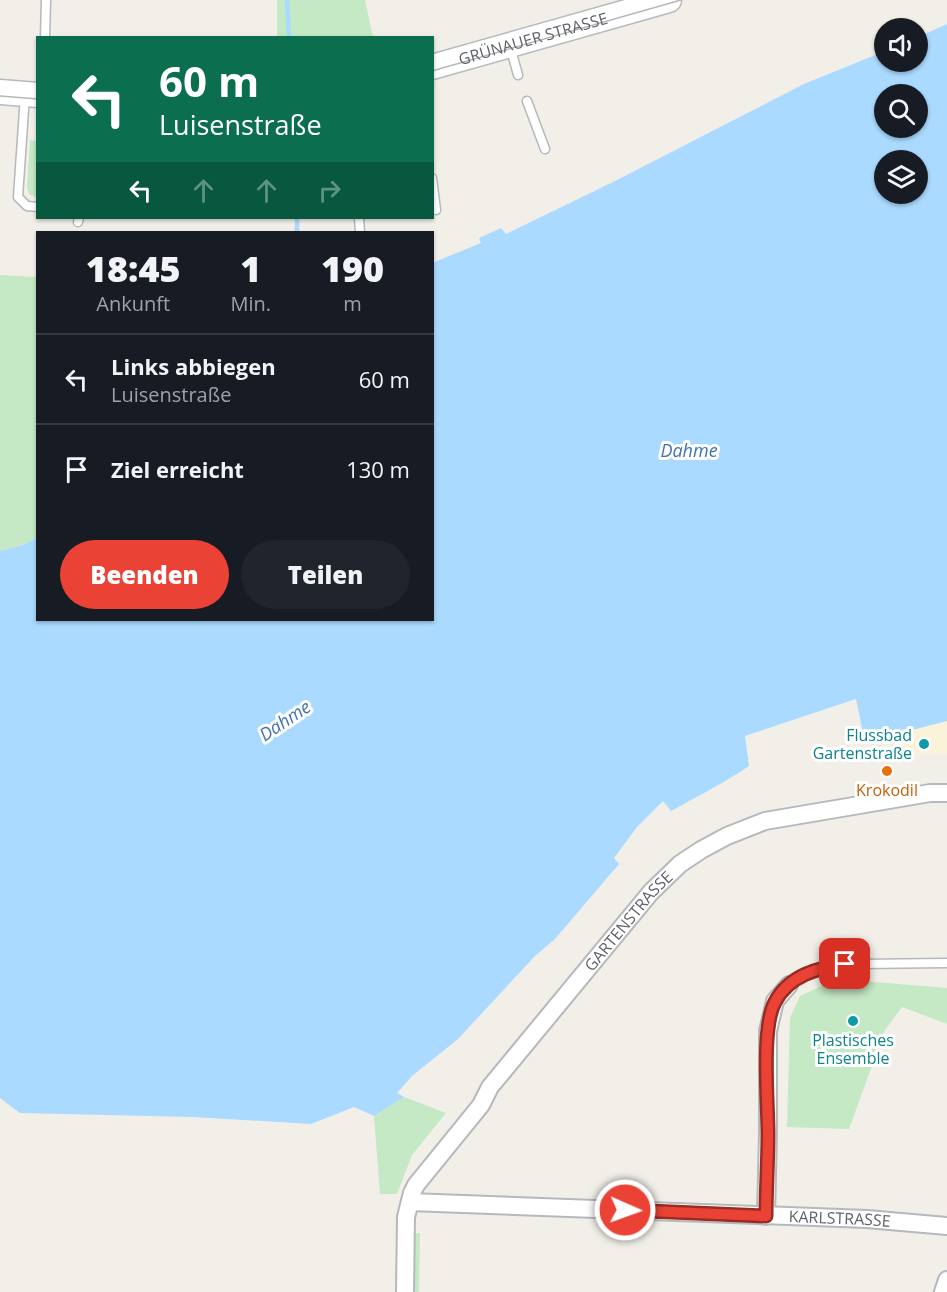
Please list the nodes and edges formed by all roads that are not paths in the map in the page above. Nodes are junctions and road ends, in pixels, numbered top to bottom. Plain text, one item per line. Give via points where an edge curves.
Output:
1 (46, 0) edge
2 (669, 0) edge
3 (45, 36) edge
4 (510, 46) junction
5 (434, 66) edge
6 (518, 75) dead end
7 (0, 92) edge
8 (31, 94) edge
9 (527, 101) dead end
10 (544, 149) dead end
11 (434, 194) edge
12 (36, 207) edge
13 (436, 210) dead end
14 (947, 793) edge
15 (947, 963) edge
16 (845, 964) dead end
17 (858, 964) dead end
18 (789, 985) joint
19 (410, 1202) junction
20 (766, 1216) junction
21 (947, 1226) edge
22 (947, 1280) edge
23 (405, 1292) edge
24 (943, 1292) edge

1 - 3 lane
2 - 4 main road, GRÜNAUER STRASSE
4 - 5 main road, GRÜNAUER STRASSE
4 - 6 lane
7 - 8 main road
8 - 12 lane via 18,196 27,206
9 - 10 lane
11 - 13 lane
14 - 19 street, GARTENSTRASSE via 765,821 727,836 680,864 651,892 490,1087 481,1105 416,1185
15 - 17 lane
16 - 18 lane via 808,973
18 - 20 street via 775,1001 768,1031
19 - 20 street, KARLSTRASSE
19 - 23 street, GARTENSTRASSE via 406,1217
20 - 21 street, KARLSTRASSE
22 - 24 street

